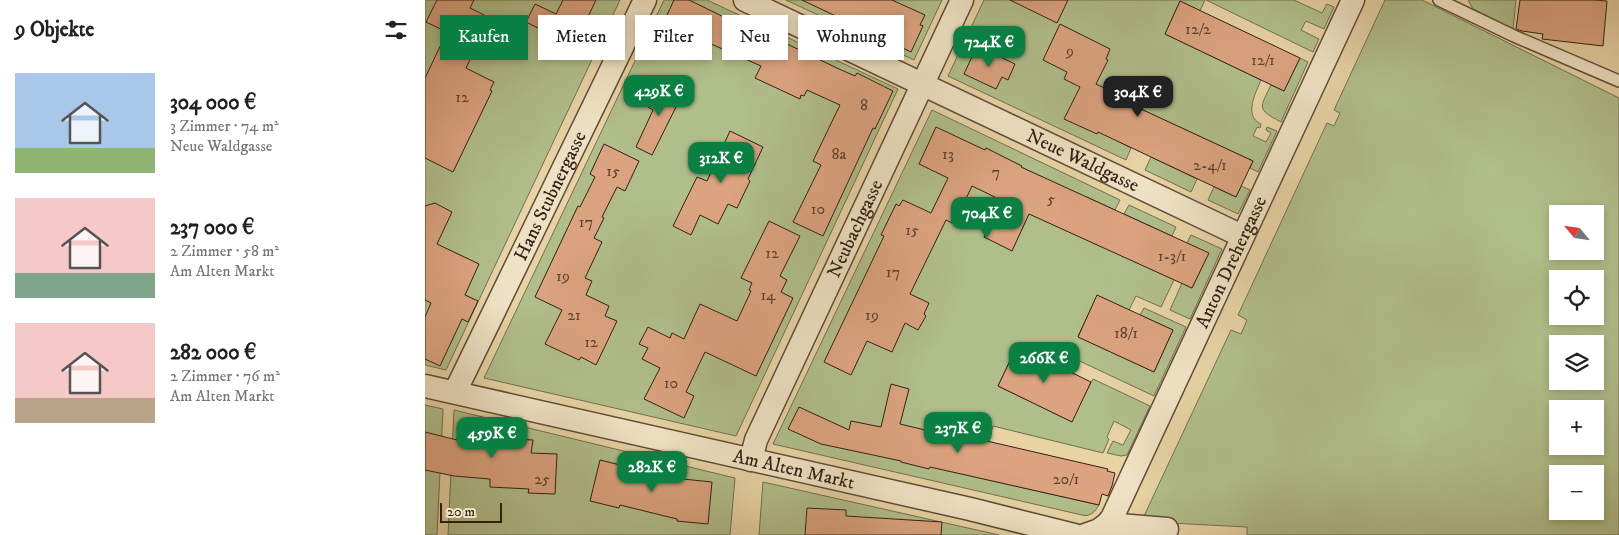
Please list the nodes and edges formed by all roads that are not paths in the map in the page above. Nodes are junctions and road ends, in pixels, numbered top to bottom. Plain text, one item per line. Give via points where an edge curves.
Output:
1 (645, 0) edge
2 (745, 0) edge
3 (962, 0) edge
4 (1353, 0) edge
5 (1439, 0) edge
6 (1618, 77) edge
7 (922, 84) junction
8 (1242, 236) junction
9 (425, 386) edge
10 (455, 392) junction
11 (751, 460) junction
12 (1107, 524) junction
13 (1167, 529) dead end
14 (1074, 535) edge
15 (1085, 535) edge

1 - 10 street, Hans Stubnergasse
2 - 7 street, Neue Waldgasse
3 - 7 street, Neubachgasse
4 - 8 street, Anton Drehergasse
5 - 6 lane via 1514,36
7 - 8 street, Neue Waldgasse
7 - 11 street, Neubachgasse via 756,440
8 - 12 street, Anton Drehergasse
9 - 10 street, Am Alten Markt
10 - 11 street, Am Alten Markt
11 - 14 street, Am Alten Markt
12 - 13 street
12 - 15 street

